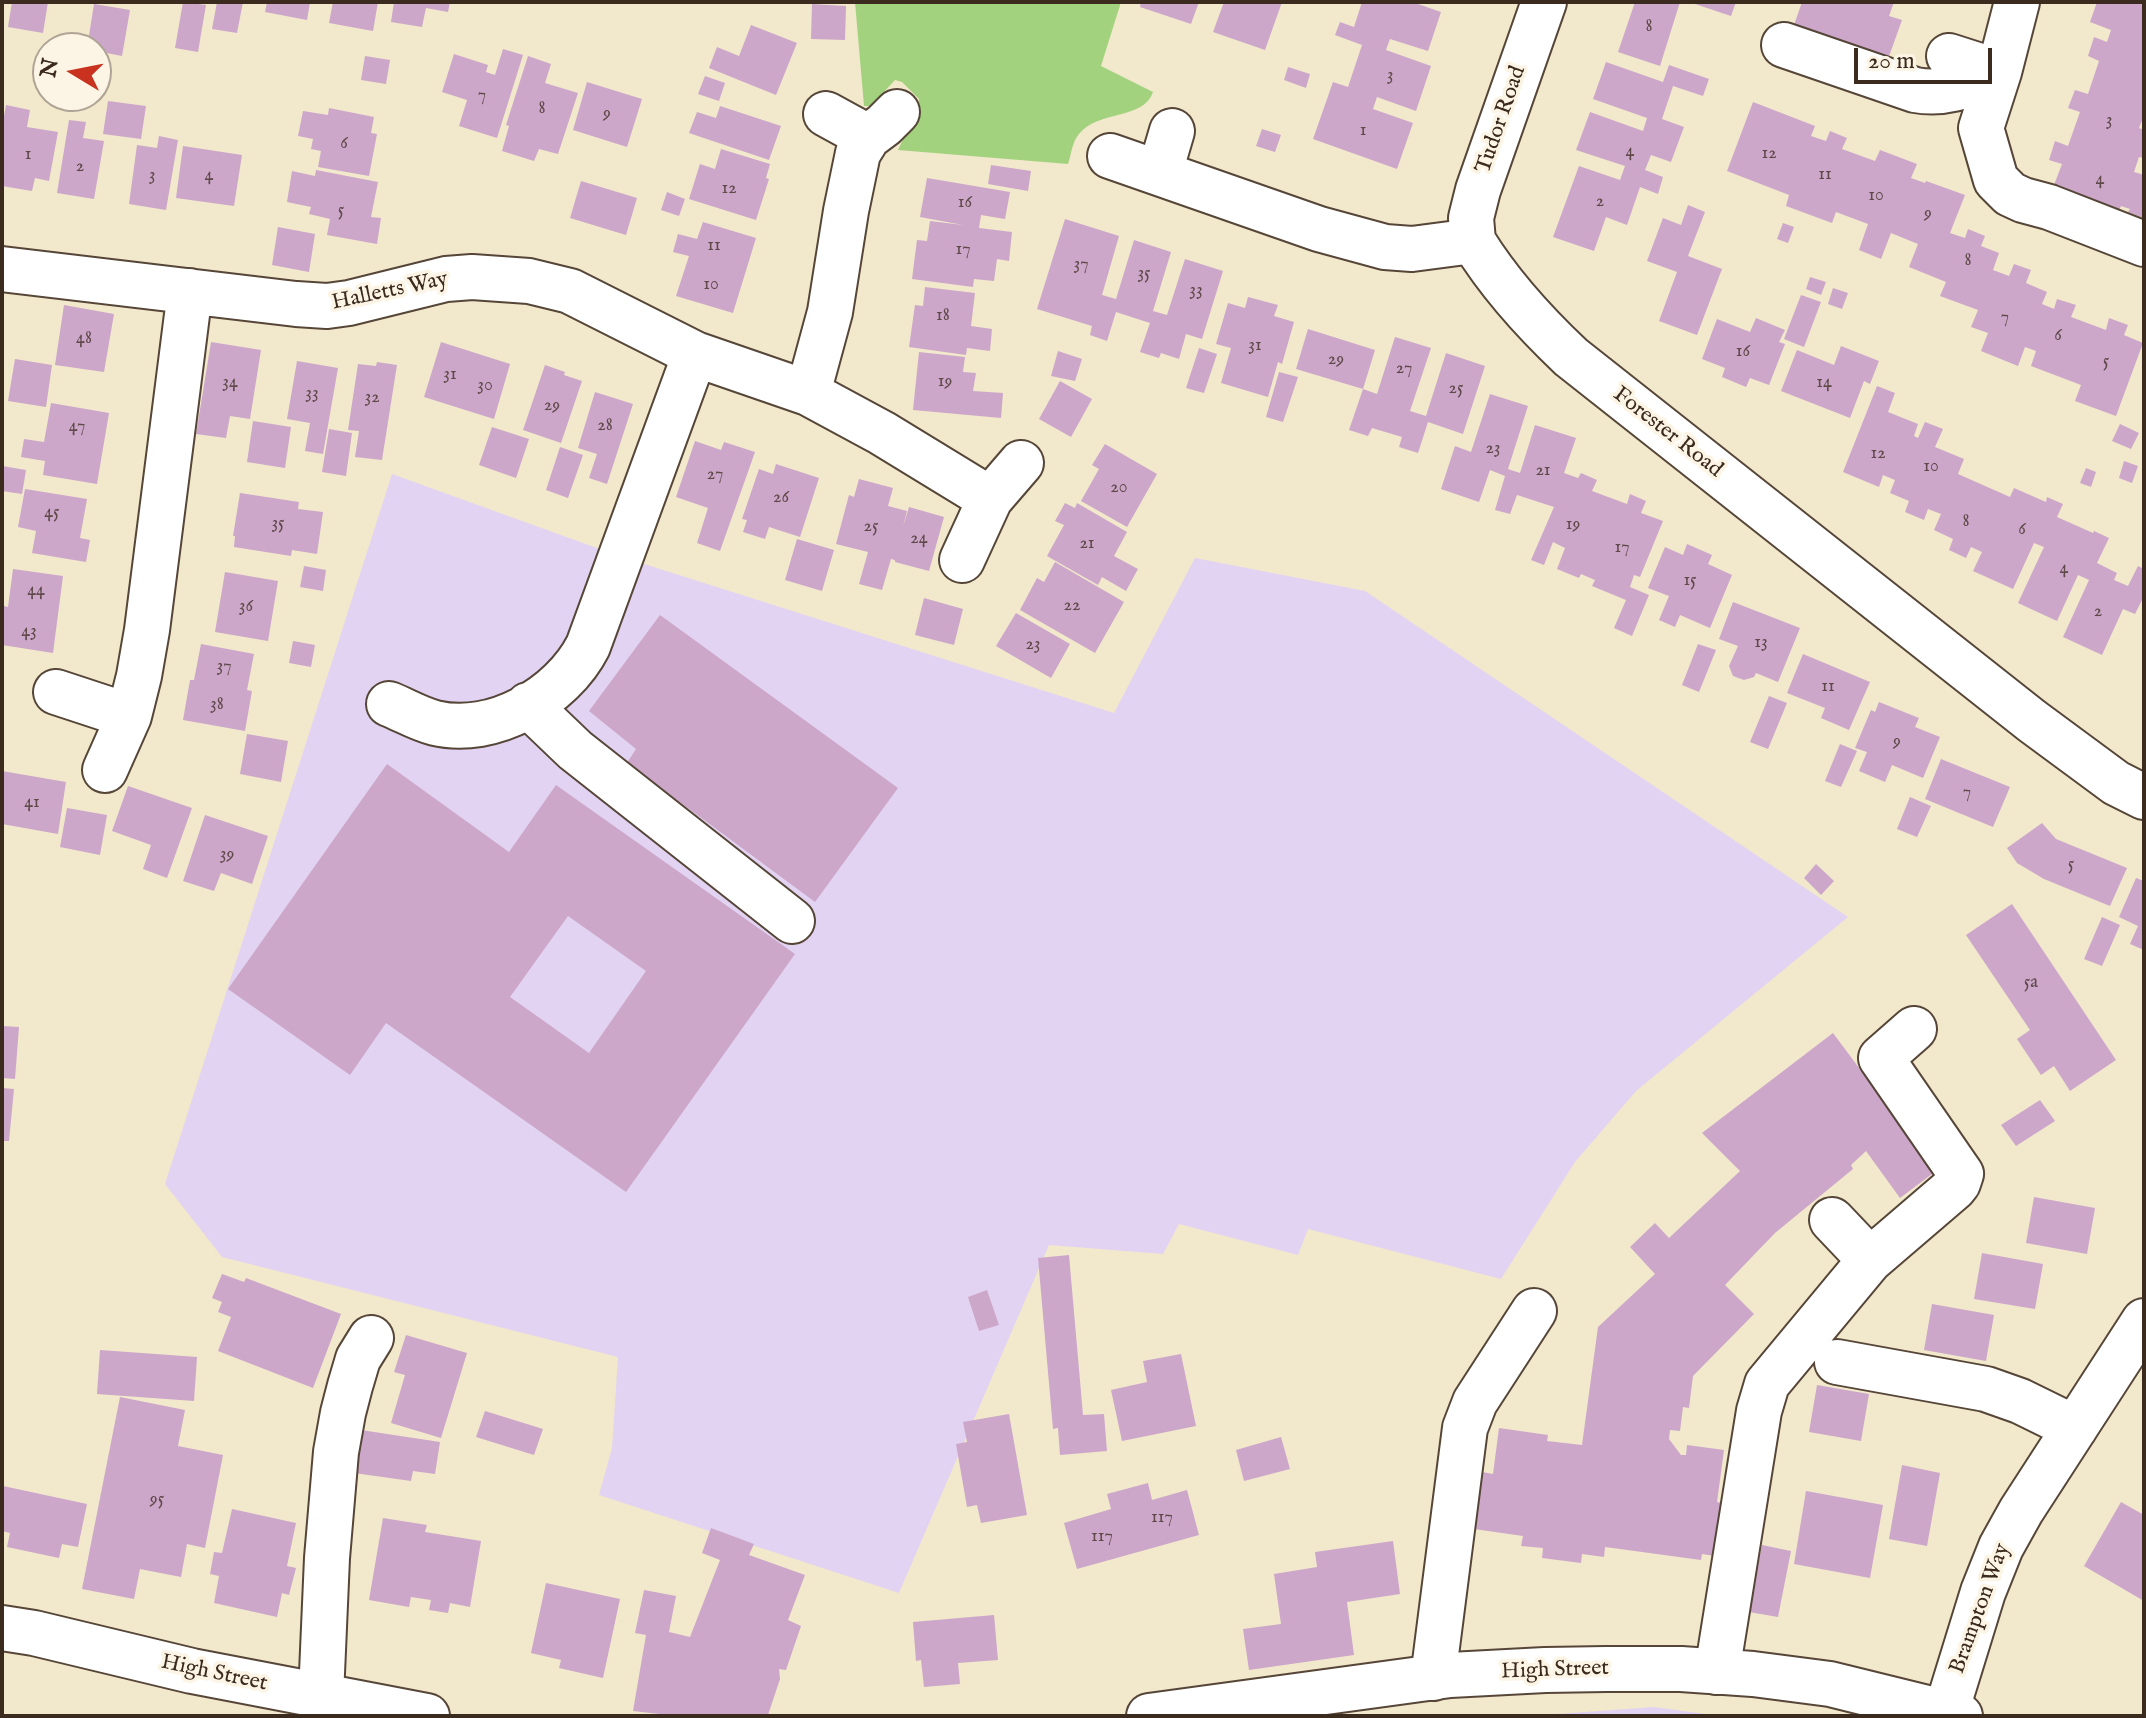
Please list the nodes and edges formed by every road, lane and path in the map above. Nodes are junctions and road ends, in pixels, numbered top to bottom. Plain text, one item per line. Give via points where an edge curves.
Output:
1 (1544, 2) edge
2 (2017, 2) edge
3 (1784, 45) dead end
4 (1949, 56) dead end
5 (1999, 72) junction
6 (826, 114) dead end
7 (1172, 131) dead end
8 (1110, 156) dead end
9 (1160, 172) junction
10 (1473, 241) junction
11 (2144, 244) edge
12 (2, 269) edge
13 (190, 291) junction
14 (695, 354) junction
15 (808, 393) junction
16 (1021, 463) dead end
17 (990, 499) junction
18 (962, 560) dead end
19 (56, 692) dead end
20 (389, 704) dead end
21 (528, 705) junction
22 (129, 716) junction
23 (105, 770) dead end
24 (2144, 797) edge
25 (792, 921) dead end
26 (1914, 1029) dead end
27 (1832, 1220) dead end
28 (1870, 1260) junction
29 (1534, 1311) dead end
30 (2144, 1321) edge
31 (371, 1338) dead end
32 (1837, 1362) dead end
33 (2075, 1428) junction
34 (2, 1628) edge
35 (1717, 1672) junction
36 (1433, 1678) junction
37 (327, 1704) edge
38 (1953, 1714) edge
39 (427, 1716) edge
40 (1149, 1716) edge

1 - 10 street, Tudor Road via 1478,190 1471,218
2 - 5 street
3 - 5 street via 1930,93 1948,92
4 - 5 street
5 - 11 street via 1981,128 1996,180 2010,194
6 - 15 street via 882,124 858,153 853,168 830,312
7 - 9 street
8 - 9 street
9 - 10 street via 1385,247
10 - 24 street, Forester Road via 1519,304 1571,357 2032,721 2116,783
12 - 13 street, Halletts Way
13 - 14 street, Halletts Way via 327,306 446,279 529,281 570,291
13 - 22 street via 147,630
14 - 15 street, Halletts Way
14 - 21 street via 588,646 572,672
15 - 17 street, Halletts Way
16 - 17 street
17 - 18 street
19 - 22 street
20 - 21 street via 435,723 464,726 497,720
21 - 25 street via 575,750
22 - 23 street
26 - 28 street via 1881,1058 1961,1174 1954,1188
27 - 28 street
28 - 35 street via 1763,1394
29 - 36 street via 1475,1402 1465,1428
30 - 33 street, Brampton Way
31 - 37 street via 358,1359 336,1452 328,1545
32 - 33 street via 1986,1389
33 - 38 street, Brampton Way via 2001,1547 1983,1592
34 - 37 street, High Street
35 - 36 street, High Street via 1554,1670
35 - 38 street, High Street via 1830,1684
36 - 40 street, High Street
37 - 39 street, High Street

